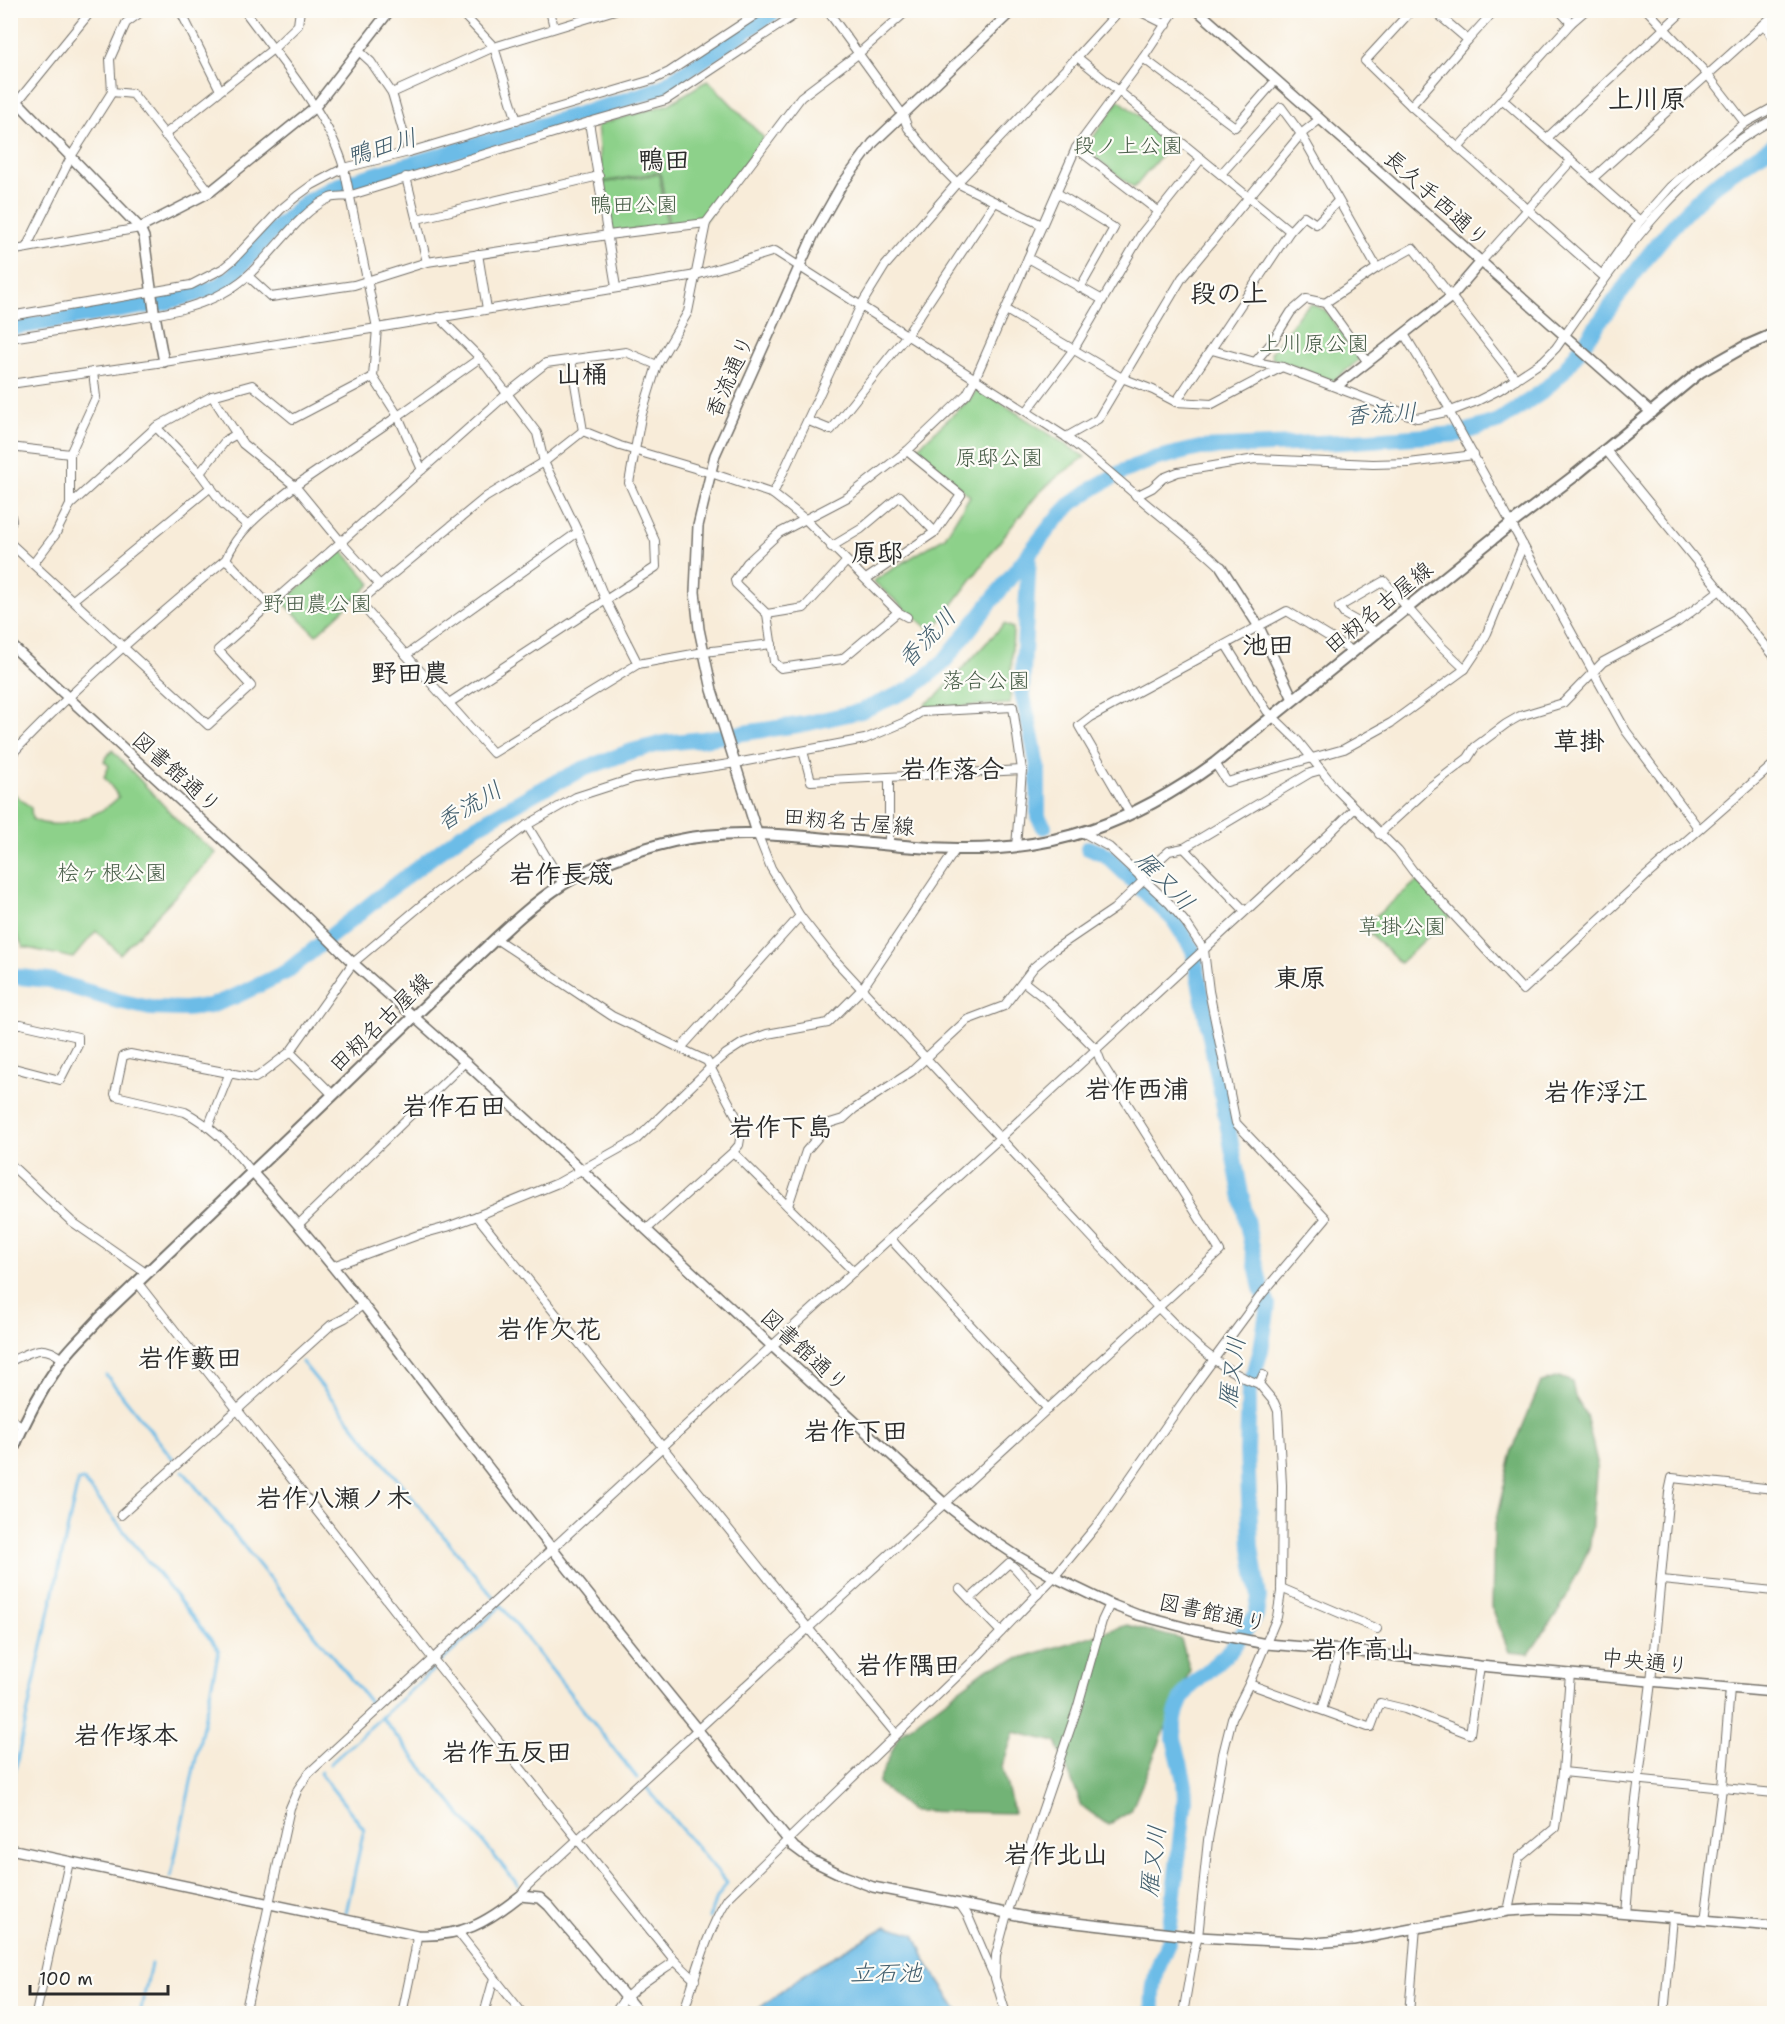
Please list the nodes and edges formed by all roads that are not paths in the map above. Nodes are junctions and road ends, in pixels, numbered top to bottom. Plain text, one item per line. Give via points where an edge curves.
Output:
1 (93, 10) edge
2 (144, 10) edge
3 (180, 10) edge
4 (244, 10) edge
5 (300, 10) edge
6 (390, 10) edge
7 (459, 10) edge
8 (550, 10) edge
9 (615, 10) edge
10 (764, 10) edge
11 (802, 10) edge
12 (827, 10) edge
13 (908, 10) edge
14 (1013, 10) edge
15 (1120, 10) edge
16 (1137, 10) edge
17 (1176, 10) edge
18 (1197, 10) edge
19 (1412, 10) edge
20 (1432, 10) edge
21 (1495, 10) edge
22 (1559, 10) edge
23 (1586, 10) edge
24 (1647, 10) edge
25 (1684, 10) edge
26 (1774, 15) edge
27 (1571, 23) junction
28 (1765, 24) junction
29 (1167, 25) junction
30 (554, 28) junction
31 (1664, 28) junction
32 (1468, 40) junction
33 (1774, 40) edge
34 (494, 47) junction
35 (273, 49) junction
36 (358, 51) junction
37 (858, 54) junction
38 (1077, 57) junction
39 (1143, 58) junction
40 (1707, 74) junction
41 (1275, 81) junction
42 (220, 90) junction
43 (1119, 91) junction
44 (112, 92) junction
45 (10, 93) edge
46 (392, 93) junction
47 (1502, 99) junction
48 (18, 101) junction
49 (1411, 106) junction
50 (315, 107) junction
51 (1774, 107) edge
52 (10, 115) edge
53 (903, 115) junction
54 (1320, 119) junction
55 (1774, 119) edge
56 (517, 120) junction
57 (590, 122) junction
58 (1745, 123) junction
59 (164, 135) junction
60 (1301, 135) junction
61 (1547, 138) junction
62 (1076, 148) junction
63 (1458, 148) junction
64 (409, 152) junction
65 (72, 155) junction
66 (1201, 159) junction
67 (1571, 161) junction
68 (344, 168) junction
69 (1221, 174) junction
70 (599, 176) junction
71 (406, 177) junction
72 (1592, 179) junction
73 (957, 183) junction
74 (210, 192) junction
75 (1057, 193) junction
76 (348, 196) junction
77 (1249, 196) junction
78 (1338, 201) junction
79 (995, 202) junction
80 (1527, 209) junction
81 (1158, 211) junction
82 (417, 219) junction
83 (1640, 221) junction
84 (706, 223) junction
85 (1042, 225) junction
86 (140, 228) junction
87 (1290, 231) junction
88 (608, 235) junction
89 (26, 248) junction
90 (10, 251) edge
91 (478, 254) junction
92 (1028, 258) junction
93 (427, 262) junction
94 (1480, 263) junction
95 (799, 266) junction
96 (1377, 268) junction
97 (696, 274) junction
98 (248, 276) junction
99 (367, 280) junction
100 (616, 287) junction
101 (1080, 288) junction
102 (152, 294) junction
103 (1451, 297) junction
104 (1101, 299) junction
105 (1325, 303) junction
106 (861, 305) junction
107 (487, 309) junction
108 (1006, 310) junction
109 (154, 313) junction
110 (10, 316) edge
111 (439, 317) junction
112 (377, 328) junction
113 (1404, 334) junction
114 (1774, 334) edge
115 (906, 336) junction
116 (10, 338) edge
117 (1565, 338) junction
118 (1074, 349) junction
119 (1212, 350) junction
120 (480, 358) junction
121 (572, 360) junction
122 (1367, 361) junction
123 (164, 362) junction
124 (1255, 362) junction
125 (657, 365) junction
126 (1282, 367) junction
127 (93, 372) junction
128 (374, 377) junction
129 (1122, 378) junction
130 (975, 379) junction
131 (1516, 379) junction
132 (10, 384) edge
133 (1336, 386) junction
134 (508, 393) junction
135 (212, 396) junction
136 (1176, 402) junction
137 (1027, 411) junction
138 (1451, 413) junction
139 (1652, 414) junction
140 (398, 416) junction
141 (808, 420) junction
142 (156, 427) junction
143 (583, 431) junction
144 (237, 434) junction
145 (1066, 437) junction
146 (10, 447) edge
147 (1605, 449) junction
148 (636, 451) junction
149 (907, 451) junction
150 (1473, 453) junction
151 (70, 454) junction
152 (544, 462) junction
153 (422, 470) junction
154 (200, 473) junction
155 (711, 473) junction
156 (211, 486) junction
157 (295, 486) junction
158 (773, 494) junction
159 (1136, 496) junction
160 (70, 505) junction
161 (10, 511) edge
162 (806, 520) junction
163 (10, 523) edge
164 (1511, 524) junction
165 (247, 525) junction
166 (578, 532) junction
167 (935, 532) junction
168 (340, 542) junction
169 (10, 543) edge
170 (1523, 545) junction
171 (831, 547) junction
172 (226, 559) junction
173 (846, 562) junction
174 (33, 564) junction
175 (1221, 567) joint
176 (866, 579) junction
177 (379, 584) junction
178 (1720, 590) junction
179 (605, 599) junction
180 (73, 600) junction
181 (268, 604) junction
182 (1409, 608) junction
183 (898, 612) junction
184 (767, 614) junction
185 (907, 617) dead end
186 (1258, 625) junction
187 (1378, 633) junction
188 (10, 644) edge
189 (772, 644) junction
190 (1226, 645) junction
191 (123, 646) junction
192 (1354, 651) junction
193 (704, 652) junction
194 (406, 655) junction
195 (1774, 656) edge
196 (638, 664) junction
197 (1465, 669) junction
198 (1594, 670) junction
199 (68, 698) junction
200 (1293, 699) junction
201 (449, 703) junction
202 (1274, 717) junction
203 (14, 747) edge
204 (803, 751) junction
205 (10, 756) edge
206 (1311, 757) junction
207 (735, 760) junction
208 (1215, 763) junction
209 (1774, 764) edge
210 (1022, 770) junction
211 (1321, 770) junction
212 (889, 777) junction
213 (1354, 809) junction
214 (1130, 814) junction
215 (528, 825) junction
216 (1699, 829) junction
217 (757, 833) junction
218 (1084, 833) junction
219 (1379, 834) junction
220 (890, 844) junction
221 (1016, 847) junction
222 (1184, 848) junction
223 (956, 849) junction
224 (1142, 880) junction
225 (563, 884) junction
226 (1245, 911) junction
227 (800, 916) junction
228 (496, 939) junction
229 (1204, 950) junction
230 (353, 963) junction
231 (1024, 982) junction
232 (862, 989) junction
233 (413, 1016) junction
234 (10, 1024) edge
235 (681, 1048) junction
236 (1096, 1049) junction
237 (290, 1052) junction
238 (926, 1059) junction
239 (465, 1062) junction
240 (10, 1067) edge
241 (711, 1067) junction
242 (230, 1072) junction
243 (333, 1095) junction
244 (208, 1127) junction
245 (1000, 1138) junction
246 (733, 1152) junction
247 (10, 1164) edge
248 (580, 1169) junction
249 (251, 1171) junction
250 (788, 1206) junction
251 (477, 1216) junction
252 (299, 1224) junction
253 (647, 1229) junction
254 (891, 1238) junction
255 (333, 1266) junction
256 (854, 1272) junction
257 (146, 1273) junction
258 (137, 1282) junction
259 (364, 1304) junction
260 (1159, 1307) junction
261 (772, 1346) junction
262 (63, 1359) junction
263 (1214, 1359) junction
264 (10, 1361) edge
265 (1263, 1375) dead end
266 (1258, 1384) junction
267 (237, 1409) junction
268 (1048, 1409) junction
269 (10, 1419) edge
270 (22, 1426) junction
271 (663, 1447) junction
272 (10, 1456) edge
273 (1774, 1489) edge
274 (945, 1504) junction
275 (121, 1515) dead end
276 (552, 1549) junction
277 (1054, 1577) junction
278 (1662, 1580) junction
279 (1281, 1588) junction
280 (960, 1589) dead end
281 (1774, 1591) edge
282 (1038, 1594) junction
283 (970, 1599) junction
284 (1110, 1604) junction
285 (808, 1628) junction
286 (1377, 1629) dead end
287 (1001, 1632) junction
288 (1266, 1644) junction
289 (1340, 1650) junction
290 (433, 1659) junction
291 (1480, 1666) junction
292 (1512, 1668) joint
293 (1570, 1673) junction
294 (1652, 1682) junction
295 (1249, 1684) junction
296 (1730, 1688) junction
297 (1774, 1692) edge
298 (1322, 1710) junction
299 (698, 1729) junction
300 (896, 1734) junction
301 (1563, 1772) junction
302 (1638, 1779) junction
303 (1722, 1788) junction
304 (1774, 1793) edge
305 (579, 1839) junction
306 (788, 1840) junction
307 (10, 1849) edge
308 (69, 1862) junction
309 (520, 1896) junction
310 (960, 1904) junction
311 (270, 1905) junction
312 (1508, 1911) junction
313 (1007, 1914) junction
314 (1626, 1914) junction
315 (1673, 1918) junction
316 (1705, 1921) junction
317 (1774, 1926) edge
318 (1416, 1928) junction
319 (458, 1932) junction
320 (417, 1935) junction
321 (1198, 1937) junction
322 (675, 1961) junction
323 (494, 1978) junction
324 (995, 1978) junction
325 (694, 1980) junction
326 (626, 2000) junction
327 (36, 2013) edge
328 (245, 2013) edge
329 (402, 2013) edge
330 (484, 2013) edge
331 (523, 2013) edge
332 (615, 2013) edge
333 (639, 2013) edge
334 (683, 2013) edge
335 (1006, 2013) edge
336 (1183, 2013) edge
337 (1409, 2013) edge
338 (1664, 2013) edge

1 - 48 street
2 - 44 street via 126,23 110,59
3 - 42 street
4 - 35 street
5 - 35 street via 298,24
6 - 36 street
7 - 34 street
8 - 30 street
9 - 30 street
10 - 56 street via 652,80
11 - 57 street via 666,100
12 - 37 street
13 - 37 street
14 - 53 street, 香流通り
15 - 38 street
16 - 29 street
17 - 29 street
18 - 41 street, 長久手西通り
19 - 49 street via 1365,61
20 - 32 street
21 - 32 street
22 - 27 street
23 - 27 street
24 - 31 street
25 - 31 street
26 - 28 street
27 - 47 street
28 - 33 street
28 - 40 street
29 - 39 street
30 - 34 street
31 - 40 street
31 - 61 street
32 - 49 street
34 - 46 street
34 - 56 street
35 - 42 street
35 - 50 street
36 - 46 street
36 - 50 street
37 - 53 street
37 - 84 street via 801,97
38 - 43 street
38 - 73 street
39 - 41 street via 1235,127
39 - 43 street
40 - 58 street
40 - 72 street
41 - 54 street, 長久手西通り
42 - 59 street
43 - 62 street
43 - 66 street
44 - 59 street via 133,94
44 - 65 street
45 - 48 street
46 - 64 street
47 - 61 street
47 - 63 street
48 - 52 street
48 - 65 street
49 - 63 street
50 - 68 street
50 - 74 street
51 - 58 street
53 - 73 street via 908,128
53 - 95 street, 香流通り via 873,143 841,186
54 - 60 street
54 - 94 street, 長久手西通り
55 - 117 street via 1750,132 1697,174 1649,222
56 - 64 street
57 - 70 street
57 - 71 street
58 - 83 street via 1670,187
59 - 74 street
60 - 69 street via 1281,107
60 - 77 street
60 - 78 street
61 - 67 street
62 - 75 street
62 - 81 street
63 - 80 street
64 - 68 street
65 - 86 street
65 - 89 street
66 - 69 street
66 - 81 street
67 - 72 street
67 - 80 street
68 - 76 street
68 - 102 street via 312,184 288,203 222,269 191,285
69 - 77 street
70 - 82 street
70 - 88 street
71 - 76 street
71 - 82 street
72 - 83 street
73 - 79 street
73 - 106 street via 885,266
74 - 86 street
75 - 85 street
75 - 101 street via 1114,228
76 - 98 street via 332,197 307,214
76 - 99 street
77 - 87 street
77 - 129 street via 1182,278
78 - 87 street via 1316,224 1304,216
78 - 96 street
79 - 85 street
79 - 115 street
80 - 83 street via 1602,275
80 - 94 street
81 - 104 street
82 - 93 street
84 - 88 street
84 - 97 street
85 - 92 street
86 - 89 street
86 - 102 street
87 - 119 street
88 - 91 street
88 - 100 street
89 - 90 street
91 - 93 street
91 - 107 street
92 - 101 street
92 - 108 street
93 - 99 street
94 - 103 street
94 - 117 street, 長久手西通り
95 - 97 street via 775,251
95 - 106 street
95 - 155 street, 香流通り via 715,455
96 - 103 street via 1413,248
96 - 105 street
97 - 100 street
97 - 125 street via 688,312
98 - 99 street via 271,297
98 - 109 street via 204,303
99 - 112 street
100 - 107 street
101 - 104 street
102 - 109 street
102 - 110 street
103 - 113 street
103 - 131 street
104 - 118 street
105 - 122 street
105 - 124 street via 1306,299 1291,312
106 - 115 street
106 - 141 street
107 - 111 street
108 - 118 street
108 - 130 street
109 - 116 street
109 - 123 street
111 - 112 street
111 - 120 street
112 - 123 street
112 - 128 street
113 - 122 street
113 - 138 street
114 - 139 main road, 田籾名古屋線 via 1744,346 1700,372
115 - 130 street
115 - 141 street via 831,430
117 - 131 street via 1543,361
117 - 139 street, 長久手西通り
118 - 129 street
118 - 137 street
119 - 124 street
119 - 136 street
120 - 134 street
120 - 140 street
121 - 125 street via 626,352
121 - 134 street via 546,363
121 - 143 street
122 - 133 street
123 - 127 street
124 - 126 street
125 - 148 street via 641,417
126 - 133 street
126 - 136 street via 1212,404
127 - 132 street
127 - 151 street via 96,397
128 - 135 street via 293,419 252,385
128 - 140 street
129 - 136 street
129 - 145 street via 1098,419
130 - 137 street
130 - 149 street via 967,394
131 - 138 street
133 - 138 street via 1417,418
134 - 152 street via 537,433
134 - 153 street
135 - 142 street
135 - 144 street
137 - 145 street
138 - 150 street
139 - 147 main road, 田籾名古屋線
140 - 153 street
140 - 157 street
141 - 158 street
142 - 154 street
142 - 160 street
143 - 148 street
143 - 152 street
144 - 154 street via 226,440
144 - 157 street via 243,444
145 - 159 street
146 - 151 street
147 - 164 main road, 田籾名古屋線
147 - 178 street
148 - 155 street
148 - 179 street via 629,483 655,541 656,567
149 - 162 street via 848,497
149 - 167 street via 960,495
150 - 159 street via 1373,464 1255,459 1178,472
150 - 164 street
151 - 160 street
152 - 166 street
152 - 177 street via 486,497
153 - 168 street
154 - 156 street
155 - 158 street
155 - 193 street, 香流通り via 698,526 696,558 695,592
156 - 165 street via 223,504
156 - 180 street
157 - 165 street
157 - 168 street
158 - 162 street
159 - 175 street
160 - 174 street via 55,535
161 - 163 street
162 - 171 street
162 - 184 street via 779,533 735,580
164 - 170 street
164 - 182 main road, 田籾名古屋線
165 - 172 street
166 - 179 street
166 - 194 street
167 - 171 street via 900,496 861,529
167 - 176 street
168 - 177 street
168 - 181 street
169 - 174 street
170 - 197 street via 1487,633
170 - 198 street
171 - 173 street
172 - 181 street
172 - 191 street
173 - 176 street
173 - 184 street via 804,608
174 - 180 street
175 - 186 street
176 - 183 street
177 - 194 street via 359,602
178 - 195 street
178 - 198 street via 1678,622
179 - 196 street
179 - 201 street
180 - 191 street
181 - 191 street via 218,650 251,686 208,725
182 - 187 main road, 田籾名古屋線
182 - 187 street via 1384,581 1339,607 1344,614
182 - 197 street
183 - 185 street
183 - 189 street via 842,659 781,668 774,662
184 - 189 street
186 - 190 street
186 - 192 street via 1287,611
186 - 200 street
187 - 192 main road, 田籾名古屋線
188 - 199 street, 図書館通り
189 - 193 street
190 - 202 street
190 - 214 street via 1079,726
191 - 199 street
192 - 200 main road, 田籾名古屋線
193 - 196 street
193 - 207 street, 香流通り
194 - 201 street
196 - 201 street via 493,753
197 - 206 street via 1391,723 1344,749
198 - 216 street via 1626,731
198 - 219 street via 1563,703 1506,724 1475,747 1468,758
199 - 203 street
199 - 230 street, 図書館通り
200 - 202 main road, 田籾名古屋線
202 - 206 street
202 - 208 main road, 田籾名古屋線
203 - 205 street
204 - 207 street
204 - 210 street via 865,739 921,712 1013,707
204 - 212 street via 811,781
206 - 208 street via 1227,782
206 - 211 street
207 - 215 street via 635,778 576,797
207 - 217 street, 香流通り
208 - 214 main road, 田籾名古屋線 via 1175,791
209 - 216 street
210 - 212 street
210 - 221 street
211 - 213 street
211 - 222 street
212 - 220 street
213 - 219 street
213 - 226 street
214 - 218 main road, 田籾名古屋線
215 - 225 street
215 - 230 street via 436,893
216 - 219 street via 1523,990
217 - 220 main road, 田籾名古屋線
217 - 225 main road, 田籾名古屋線 via 673,841 611,861
217 - 227 street via 771,868
218 - 221 main road, 田籾名古屋線
218 - 224 street via 1109,847
220 - 223 main road, 田籾名古屋線
221 - 223 main road, 田籾名古屋線
222 - 224 street via 1169,851
222 - 226 street
223 - 232 street
224 - 229 street via 1169,903
224 - 231 street via 1114,909 1034,967
225 - 228 main road, 田籾名古屋線
226 - 229 street
227 - 232 street
227 - 235 street
228 - 233 main road, 田籾名古屋線
228 - 235 street via 612,1016
229 - 236 street
229 - 263 street via 1236,1123 1326,1218 1264,1291
230 - 233 street, 図書館通り
230 - 237 street
231 - 236 street
231 - 238 street via 1004,1006 967,1020
232 - 238 street
232 - 241 street via 828,1023 754,1038
233 - 239 street, 図書館通り
233 - 243 main road, 田籾名古屋線
234 - 240 street via 78,1036 78,1045 60,1080
235 - 241 street
236 - 245 street
236 - 260 street via 1220,1251
237 - 242 street via 255,1078
237 - 243 street
238 - 245 street
238 - 250 street via 843,1119 830,1123 806,1151
239 - 248 street, 図書館通り
239 - 252 street
241 - 246 street via 742,1126 739,1145
241 - 248 street via 627,1147
242 - 244 street
242 - 244 street via 130,1054 123,1056 115,1095 185,1112
243 - 249 main road, 田籾名古屋線
244 - 249 street
245 - 254 street
245 - 260 street
246 - 250 street
246 - 253 street
247 - 257 street via 71,1221
248 - 251 street via 558,1183
248 - 253 street, 図書館通り
249 - 252 street
249 - 257 main road, 田籾名古屋線
250 - 256 street
251 - 255 street
251 - 271 street
252 - 255 street
253 - 261 street, 図書館通り
254 - 256 street
254 - 268 street
255 - 259 street
256 - 261 street
257 - 258 main road, 田籾名古屋線
258 - 262 main road, 田籾名古屋線
258 - 267 street
259 - 267 street via 331,1325
259 - 276 street
260 - 263 street
260 - 268 street
261 - 271 street
261 - 274 street, 図書館通り
262 - 264 street via 44,1349
262 - 270 main road, 田籾名古屋線
263 - 266 street via 1239,1377
263 - 277 street via 1098,1524
265 - 266 street
266 - 279 street via 1275,1402 1278,1412
267 - 275 street
267 - 290 street
268 - 274 street
269 - 270 street
270 - 272 main road, 田籾名古屋線
271 - 276 street
271 - 285 street
273 - 278 street via 1672,1478
274 - 277 street, 図書館通り via 990,1538
274 - 285 street
276 - 290 street
276 - 299 street
277 - 282 street
277 - 284 street, 図書館通り
278 - 281 street
278 - 294 street
279 - 286 street
279 - 288 street via 1277,1617
280 - 283 street
282 - 283 street via 1009,1563
282 - 287 street
283 - 287 street
284 - 288 street, 図書館通り via 1167,1623
284 - 313 street
285 - 299 street
285 - 300 street
287 - 300 street
288 - 289 street, 図書館通り
288 - 295 street
289 - 291 street, 図書館通り
289 - 298 street
290 - 305 street
290 - 311 street via 309,1773 298,1788 290,1808
291 - 292 street, 図書館通り
291 - 298 street via 1470,1734 1380,1703 1368,1727
292 - 293 street, 中央通り
293 - 294 street, 中央通り
293 - 301 street
294 - 296 street, 中央通り
294 - 302 street
295 - 298 street
295 - 321 street via 1232,1718 1222,1754
296 - 297 street, 中央通り
296 - 303 street
299 - 305 street
299 - 306 street
300 - 306 street
301 - 302 street
301 - 312 street via 1556,1828 1519,1858
302 - 303 street
302 - 314 street
303 - 304 street
303 - 316 street
305 - 309 street
305 - 322 street
306 - 310 street via 813,1861 873,1887
306 - 325 street via 728,1898
307 - 308 street
308 - 311 street
308 - 327 street
309 - 319 street via 478,1924
309 - 326 street via 540,1898 549,1906
310 - 313 street
310 - 324 street
311 - 320 street
311 - 328 street
312 - 314 street
312 - 318 street
313 - 321 street
313 - 324 street via 996,1954
314 - 315 street
315 - 316 street
315 - 338 street
316 - 317 street
318 - 321 street via 1353,1941 1314,1943
318 - 337 street
319 - 320 street
319 - 323 street
320 - 329 street
321 - 336 street
322 - 325 street
322 - 326 street via 637,1987
323 - 330 street
323 - 331 street
324 - 335 street
325 - 334 street
326 - 332 street
326 - 333 street

